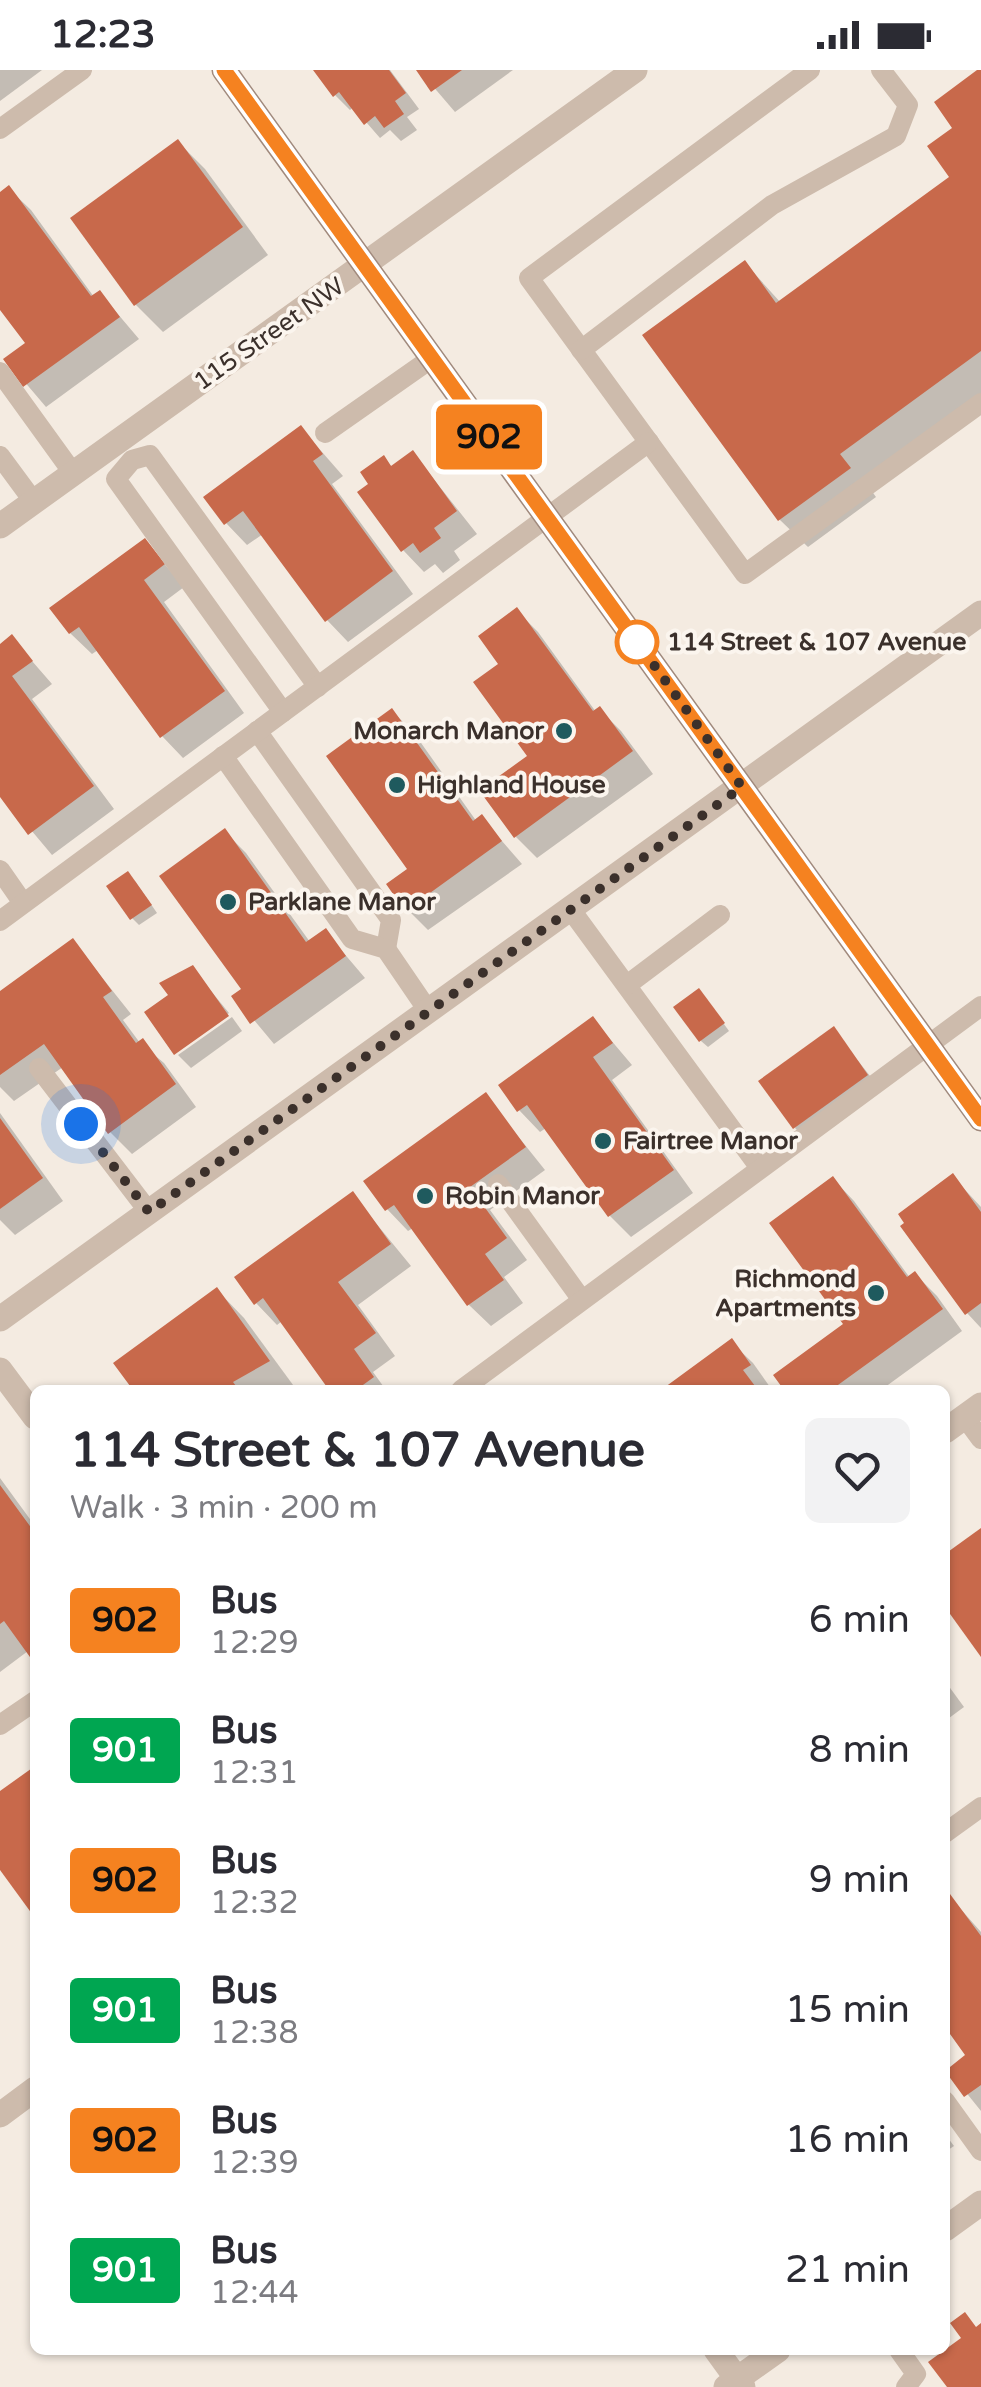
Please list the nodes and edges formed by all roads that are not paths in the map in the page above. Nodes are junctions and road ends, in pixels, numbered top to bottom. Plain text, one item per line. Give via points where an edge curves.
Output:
1 (224, 70) edge
2 (635, 70) edge
3 (810, 70) edge
4 (881, 70) edge
5 (76, 72) edge
6 (0, 129) edge
7 (364, 266) junction
8 (581, 350) junction
9 (432, 358) junction
10 (0, 372) edge
11 (981, 403) edge
12 (324, 433) dead end
13 (649, 442) junction
14 (125, 451) junction
15 (0, 456) edge
16 (73, 472) junction
17 (34, 502) junction
18 (549, 519) junction
19 (0, 526) edge
20 (980, 616) edge
21 (318, 686) junction
22 (283, 712) junction
23 (258, 731) junction
24 (223, 756) junction
25 (742, 787) junction
26 (0, 870) edge
27 (24, 903) junction
28 (571, 910) junction
29 (720, 915) dead end
30 (0, 920) edge
31 (386, 949) junction
32 (627, 985) junction
33 (981, 1006) edge
34 (428, 1012) junction
35 (927, 1045) junction
36 (39, 1068) dead end
37 (981, 1118) edge
38 (760, 1168) junction
39 (498, 1184) dead end
40 (149, 1212) junction
41 (582, 1300) junction
42 (0, 1319) edge
43 (0, 1370) edge
44 (468, 1385) edge
45 (30, 1411) edge
46 (963, 1417) edge
47 (981, 1439) edge
48 (30, 1704) edge
49 (0, 1725) edge
50 (981, 1807) edge
51 (950, 1829) edge
52 (30, 2093) edge
53 (950, 2108) edge
54 (0, 2114) edge
55 (981, 2150) edge
56 (981, 2202) edge
57 (950, 2225) edge
58 (719, 2355) edge
59 (772, 2355) edge
60 (903, 2355) edge
61 (736, 2384) edge
62 (906, 2387) edge

1 - 7 main road
2 - 7 street, 115 Street NW
3 - 8 lane via 529,278
4 - 8 lane via 908,105 896,136 772,205
5 - 6 lane
7 - 9 main road
7 - 14 street, 115 Street NW
8 - 13 lane
9 - 12 lane
9 - 18 main road
10 - 16 lane
11 - 13 lane via 746,574
13 - 18 lane
14 - 16 street, 115 Street NW
14 - 21 lane via 150,455
14 - 22 lane via 116,479
15 - 17 lane
16 - 17 street, 115 Street NW
17 - 19 street, 115 Street NW
18 - 21 lane
18 - 25 main road
20 - 25 street
21 - 22 lane
22 - 23 lane
23 - 24 lane
23 - 31 lane via 391,920
24 - 27 lane
24 - 31 lane via 352,939
25 - 28 street
25 - 35 main road
26 - 27 lane
27 - 30 lane
28 - 32 lane
28 - 34 street
29 - 32 lane
31 - 34 lane
32 - 38 lane
33 - 35 lane
34 - 40 street
35 - 37 main road
35 - 38 lane
36 - 40 lane
38 - 41 lane
39 - 41 lane
40 - 42 street
41 - 44 lane
43 - 45 street
46 - 47 lane
48 - 49 lane
50 - 51 lane
52 - 54 street
53 - 55 lane
56 - 57 street
58 - 61 street
59 - 61 street
60 - 62 lane via 916,2374

